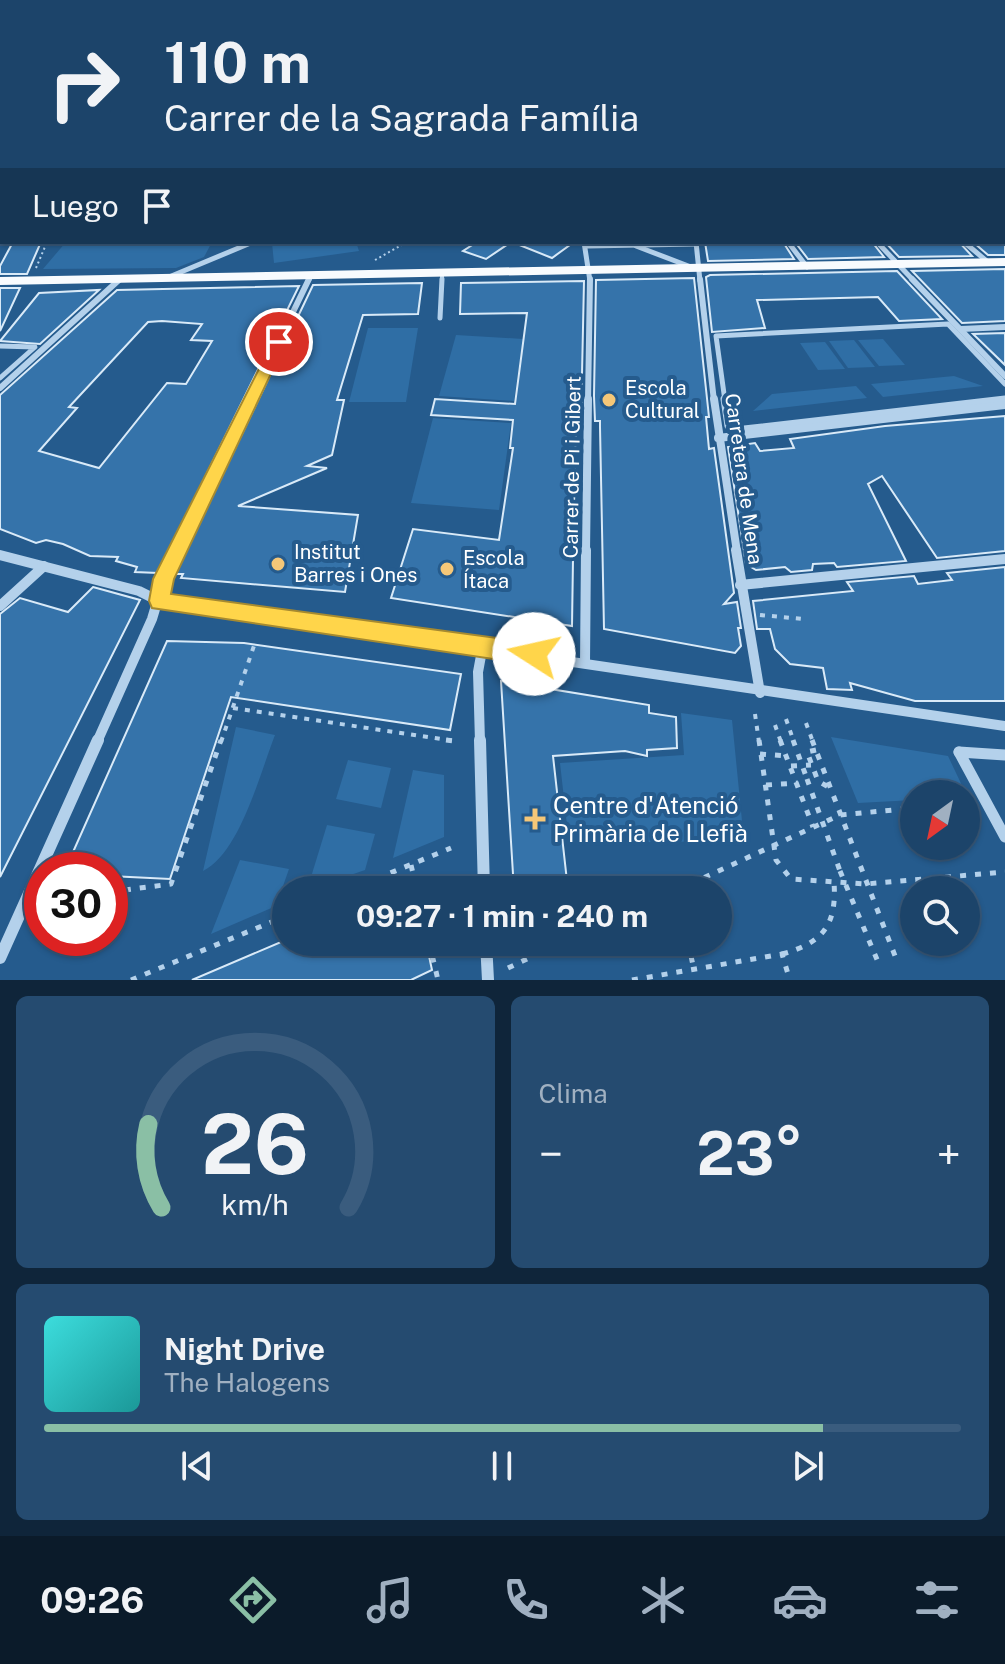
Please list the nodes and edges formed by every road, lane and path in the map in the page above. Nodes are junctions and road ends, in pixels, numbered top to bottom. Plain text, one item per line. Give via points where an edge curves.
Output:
1 (46, 244) edge
2 (248, 244) edge
3 (403, 244) edge
4 (585, 244) edge
5 (631, 244) edge
6 (696, 244) edge
7 (790, 244) edge
8 (879, 244) edge
9 (966, 244) edge
10 (1005, 262) edge
11 (989, 263) junction
12 (368, 264) dead end
13 (899, 265) junction
14 (807, 267) junction
15 (697, 269) junction
16 (590, 271) junction
17 (442, 274) junction
18 (311, 276) junction
19 (169, 277) junction
20 (120, 279) junction
21 (0, 281) edge
22 (32, 281) junction
23 (440, 318) dead end
24 (1005, 327) edge
25 (964, 329) junction
26 (0, 346) edge
27 (1005, 376) edge
28 (0, 378) edge
29 (1005, 384) edge
30 (0, 388) edge
31 (1005, 402) edge
32 (718, 438) junction
33 (0, 555) edge
34 (1005, 559) edge
35 (44, 566) junction
36 (740, 585) junction
37 (159, 601) junction
38 (0, 606) edge
39 (756, 615) dead end
40 (803, 619) dead end
41 (256, 640) dead end
42 (483, 645) junction
43 (585, 663) junction
44 (760, 693) junction
45 (233, 708) junction
46 (755, 714) dead end
47 (786, 719) dead end
48 (806, 723) dead end
49 (775, 725) dead end
50 (1005, 726) edge
51 (455, 741) dead end
52 (816, 750) junction
53 (760, 754) junction
54 (1005, 755) edge
55 (787, 756) junction
56 (801, 765) junction
57 (811, 765) junction
58 (791, 766) junction
59 (798, 783) junction
60 (764, 785) junction
61 (830, 788) junction
62 (900, 809) edge
63 (840, 815) junction
64 (813, 827) junction
65 (1005, 837) edge
66 (774, 846) junction
67 (451, 848) dead end
68 (411, 865) junction
69 (1005, 872) edge
70 (384, 876) edge
71 (414, 876) edge
72 (484, 876) edge
73 (708, 876) edge
74 (834, 882) junction
75 (845, 883) junction
76 (866, 884) junction
77 (128, 890) edge
78 (272, 922) edge
79 (782, 954) junction
80 (432, 956) edge
81 (487, 956) edge
82 (533, 956) edge
83 (691, 956) edge
84 (0, 958) edge
85 (897, 961) dead end
86 (878, 962) dead end
87 (508, 968) dead end
88 (694, 970) junction
89 (788, 974) dead end
90 (131, 980) edge
91 (438, 980) edge
92 (488, 980) edge
93 (632, 980) edge

1 - 22 path
2 - 19 street
3 - 12 path
4 - 16 street, Carrer de Pi i Gibert
5 - 15 street
6 - 15 street, Carretera de Mena
7 - 14 street
8 - 13 street
9 - 11 street
10 - 11 main road
11 - 13 main road
13 - 14 main road
13 - 25 street
14 - 15 main road
15 - 16 main road
15 - 32 street, Carretera de Mena
16 - 17 main road
16 - 43 street, Carrer de Pi i Gibert
17 - 18 main road
17 - 23 lane
18 - 19 main road
18 - 37 street via 164,579
19 - 20 main road
20 - 22 main road
20 - 30 street
21 - 22 main road
24 - 25 street
25 - 27 street
26 - 28 street via 35,347
29 - 31 street via 948,324 716,336 728,426 735,430
31 - 32 street
32 - 36 street, Carretera de Mena
33 - 35 street
34 - 36 street
35 - 37 street
35 - 38 street
36 - 44 street, Carretera de Mena
37 - 42 street
37 - 84 street
39 - 40 path
41 - 45 path
42 - 43 street
42 - 72 street via 478,672
43 - 44 street
44 - 50 street
45 - 51 path
45 - 77 path via 171,884
46 - 53 path
47 - 56 path
48 - 52 path
49 - 55 path
52 - 57 path via 807,749
52 - 61 path
53 - 55 path
53 - 60 path
54 - 65 street via 959,752
55 - 58 path
56 - 57 path
56 - 58 path
56 - 75 path, bridge
57 - 61 path via 818,781
58 - 59 path
59 - 60 path
59 - 64 path
60 - 66 path
61 - 63 path
62 - 63 path
63 - 64 path
63 - 76 path
64 - 66 path
66 - 73 path
66 - 74 path via 776,860 791,879
67 - 68 path
68 - 70 path
68 - 71 path
69 - 76 path
74 - 75 path
74 - 79 path via 837,903 823,939
75 - 76 path
75 - 86 path
76 - 85 path
78 - 90 path
79 - 88 path
79 - 89 path
80 - 91 path
81 - 92 street
82 - 87 path
83 - 88 path
88 - 93 path

